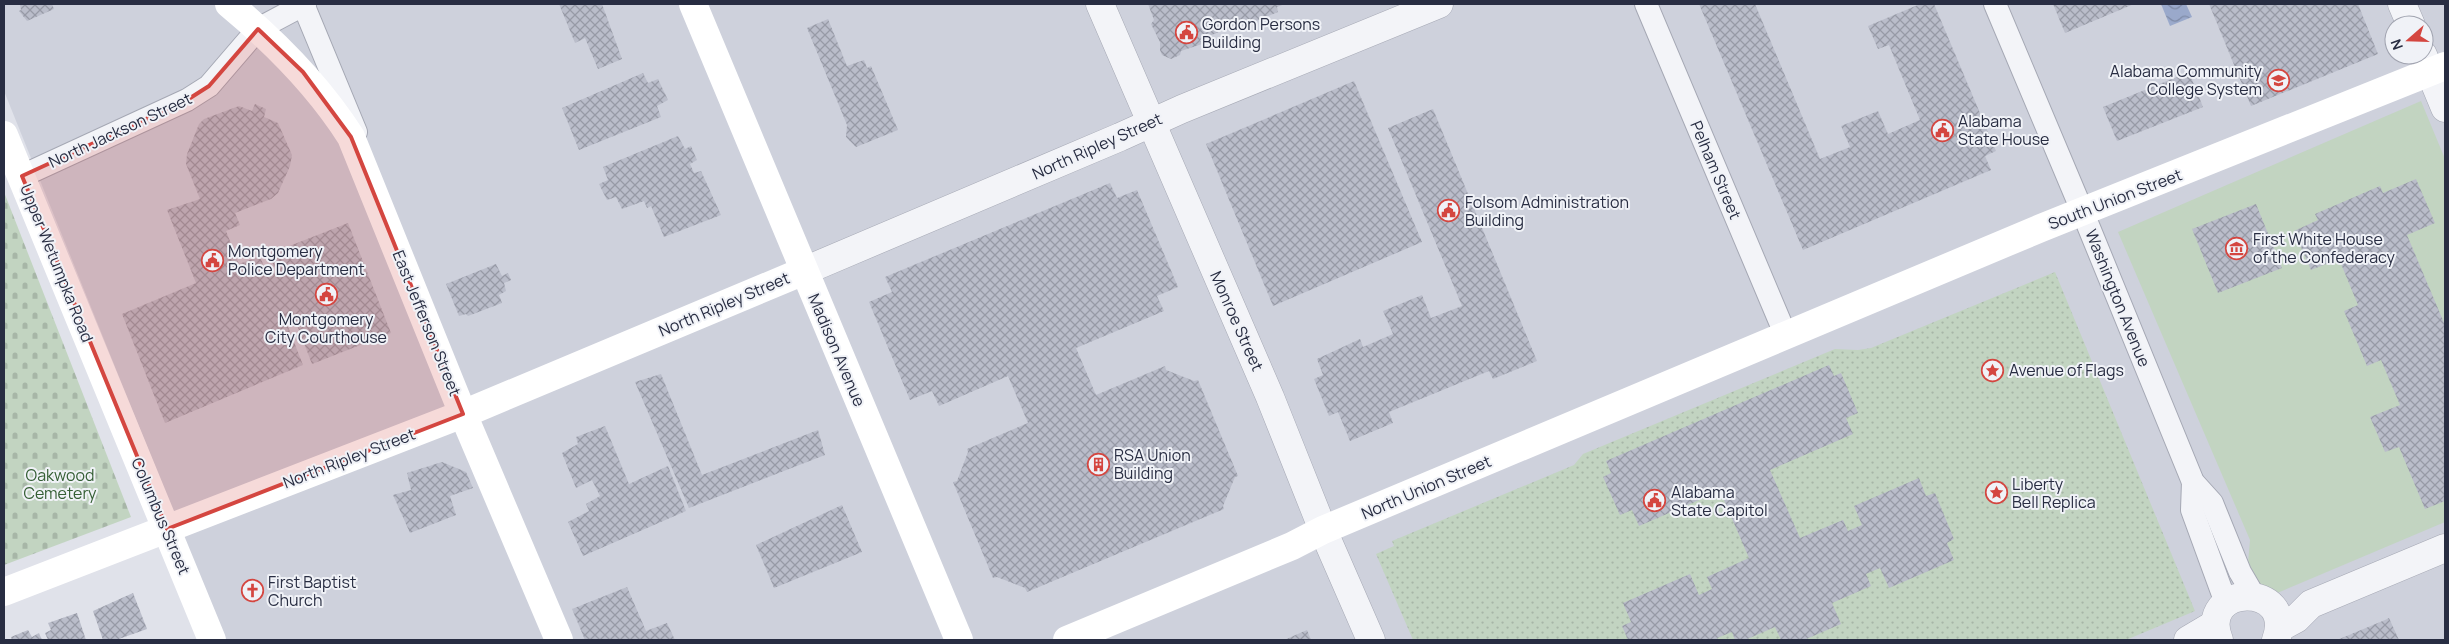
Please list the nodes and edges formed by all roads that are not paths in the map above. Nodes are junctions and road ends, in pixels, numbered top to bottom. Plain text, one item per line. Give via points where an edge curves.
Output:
1 (229, 4) edge
2 (304, 4) edge
3 (693, 4) edge
4 (1100, 4) edge
5 (1439, 4) edge
6 (1646, 4) edge
7 (1995, 4) edge
8 (258, 29) junction
9 (2433, 65) edge
10 (2445, 108) edge
11 (1152, 123) junction
12 (4, 135) edge
13 (22, 176) junction
14 (377, 197) junction
15 (2084, 213) junction
16 (804, 271) junction
17 (1786, 336) junction
18 (110, 391) joint
19 (463, 414) junction
20 (2193, 482) junction
21 (167, 529) junction
22 (1323, 530) junction
23 (2445, 548) edge
24 (4, 592) edge
25 (2270, 617) edge
26 (2220, 622) edge
27 (212, 640) edge
28 (559, 640) edge
29 (959, 640) edge
30 (1067, 640) edge
31 (1371, 640) edge
32 (2188, 640) edge

1 - 8 main road
2 - 8 street, North Jackson Street
2 - 14 street, East Jefferson Street via 362,145
3 - 16 main road, Madison Avenue
4 - 11 street, Monroe Street
5 - 11 street, North Ripley Street
6 - 17 street, Pelham Street
7 - 15 street, Washington Avenue
8 - 13 street, North Jackson Street via 209,86 187,100
8 - 14 main road via 303,72 330,104 351,137
9 - 10 street
9 - 15 main road, South Union Street
11 - 16 street, North Ripley Street
11 - 22 street, Monroe Street via 1270,397
12 - 13 main road, Upper Wetumpka Road
13 - 18 main road, Upper Wetumpka Road
14 - 19 main road, East Jefferson Street
15 - 17 main road, South Union Street via 2041,228
15 - 20 street, Washington Avenue
16 - 19 main road, North Ripley Street
16 - 29 main road, Madison Avenue
17 - 22 main road, North Union Street
18 - 21 main road, Columbus Street
19 - 21 main road, North Ripley Street
19 - 28 main road, East Jefferson Street
20 - 25 street, Washington Avenue via 2212,503 2240,572
20 - 26 street, Washington Avenue via 2192,510
21 - 24 main road, North Ripley Street
21 - 27 main road, Columbus Street
22 - 30 main road, North Union Street
22 - 31 street, Monroe Street
23 - 25 street via 2311,604 2296,619
25 - 26 street via 2242,596
26 - 32 street

